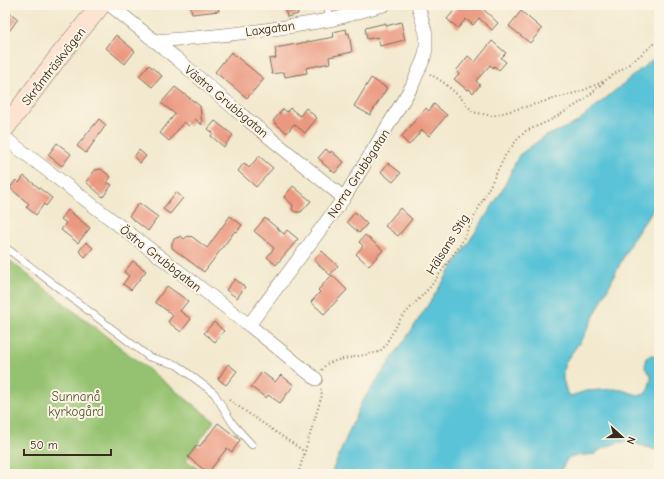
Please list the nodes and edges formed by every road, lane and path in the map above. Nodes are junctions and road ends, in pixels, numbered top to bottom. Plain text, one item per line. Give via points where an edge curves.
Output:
1 (101, 5) edge
2 (110, 5) edge
3 (328, 5) edge
4 (384, 5) edge
5 (418, 5) edge
6 (367, 7) edge
7 (330, 19) junction
8 (659, 40) edge
9 (154, 41) junction
10 (419, 70) junction
11 (607, 79) junction
12 (5, 128) edge
13 (5, 138) edge
14 (344, 198) junction
15 (5, 247) edge
16 (249, 325) junction
17 (316, 379) junction
18 (214, 393) junction
19 (252, 444) dead end
20 (305, 452) junction
21 (298, 474) edge

1 - 12 main road, Skråmträskvägen
2 - 9 street, Västra Grubbgatan
3 - 7 lane
4 - 6 street, Laxgatan
5 - 10 street, Norra Grubbgatan via 426,34 426,49
6 - 7 street, Laxgatan
7 - 9 street, Laxgatan via 231,34
8 - 11 path, Hälsans Stig
9 - 14 street, Västra Grubbgatan
10 - 11 path via 443,82 473,112 492,116 582,91
10 - 14 street, Norra Grubbgatan via 412,86
11 - 17 path, Hälsans Stig via 578,104 526,131 516,141 505,156 460,244 431,286 401,318 392,336 379,352 326,364
13 - 16 street, Östra Grubbgatan
14 - 16 street, Norra Grubbgatan
15 - 18 lane via 149,357 177,365
16 - 17 street, Östra Grubbgatan
17 - 20 path via 321,386 322,396
18 - 19 lane via 233,424
18 - 20 path via 234,402
20 - 21 path

